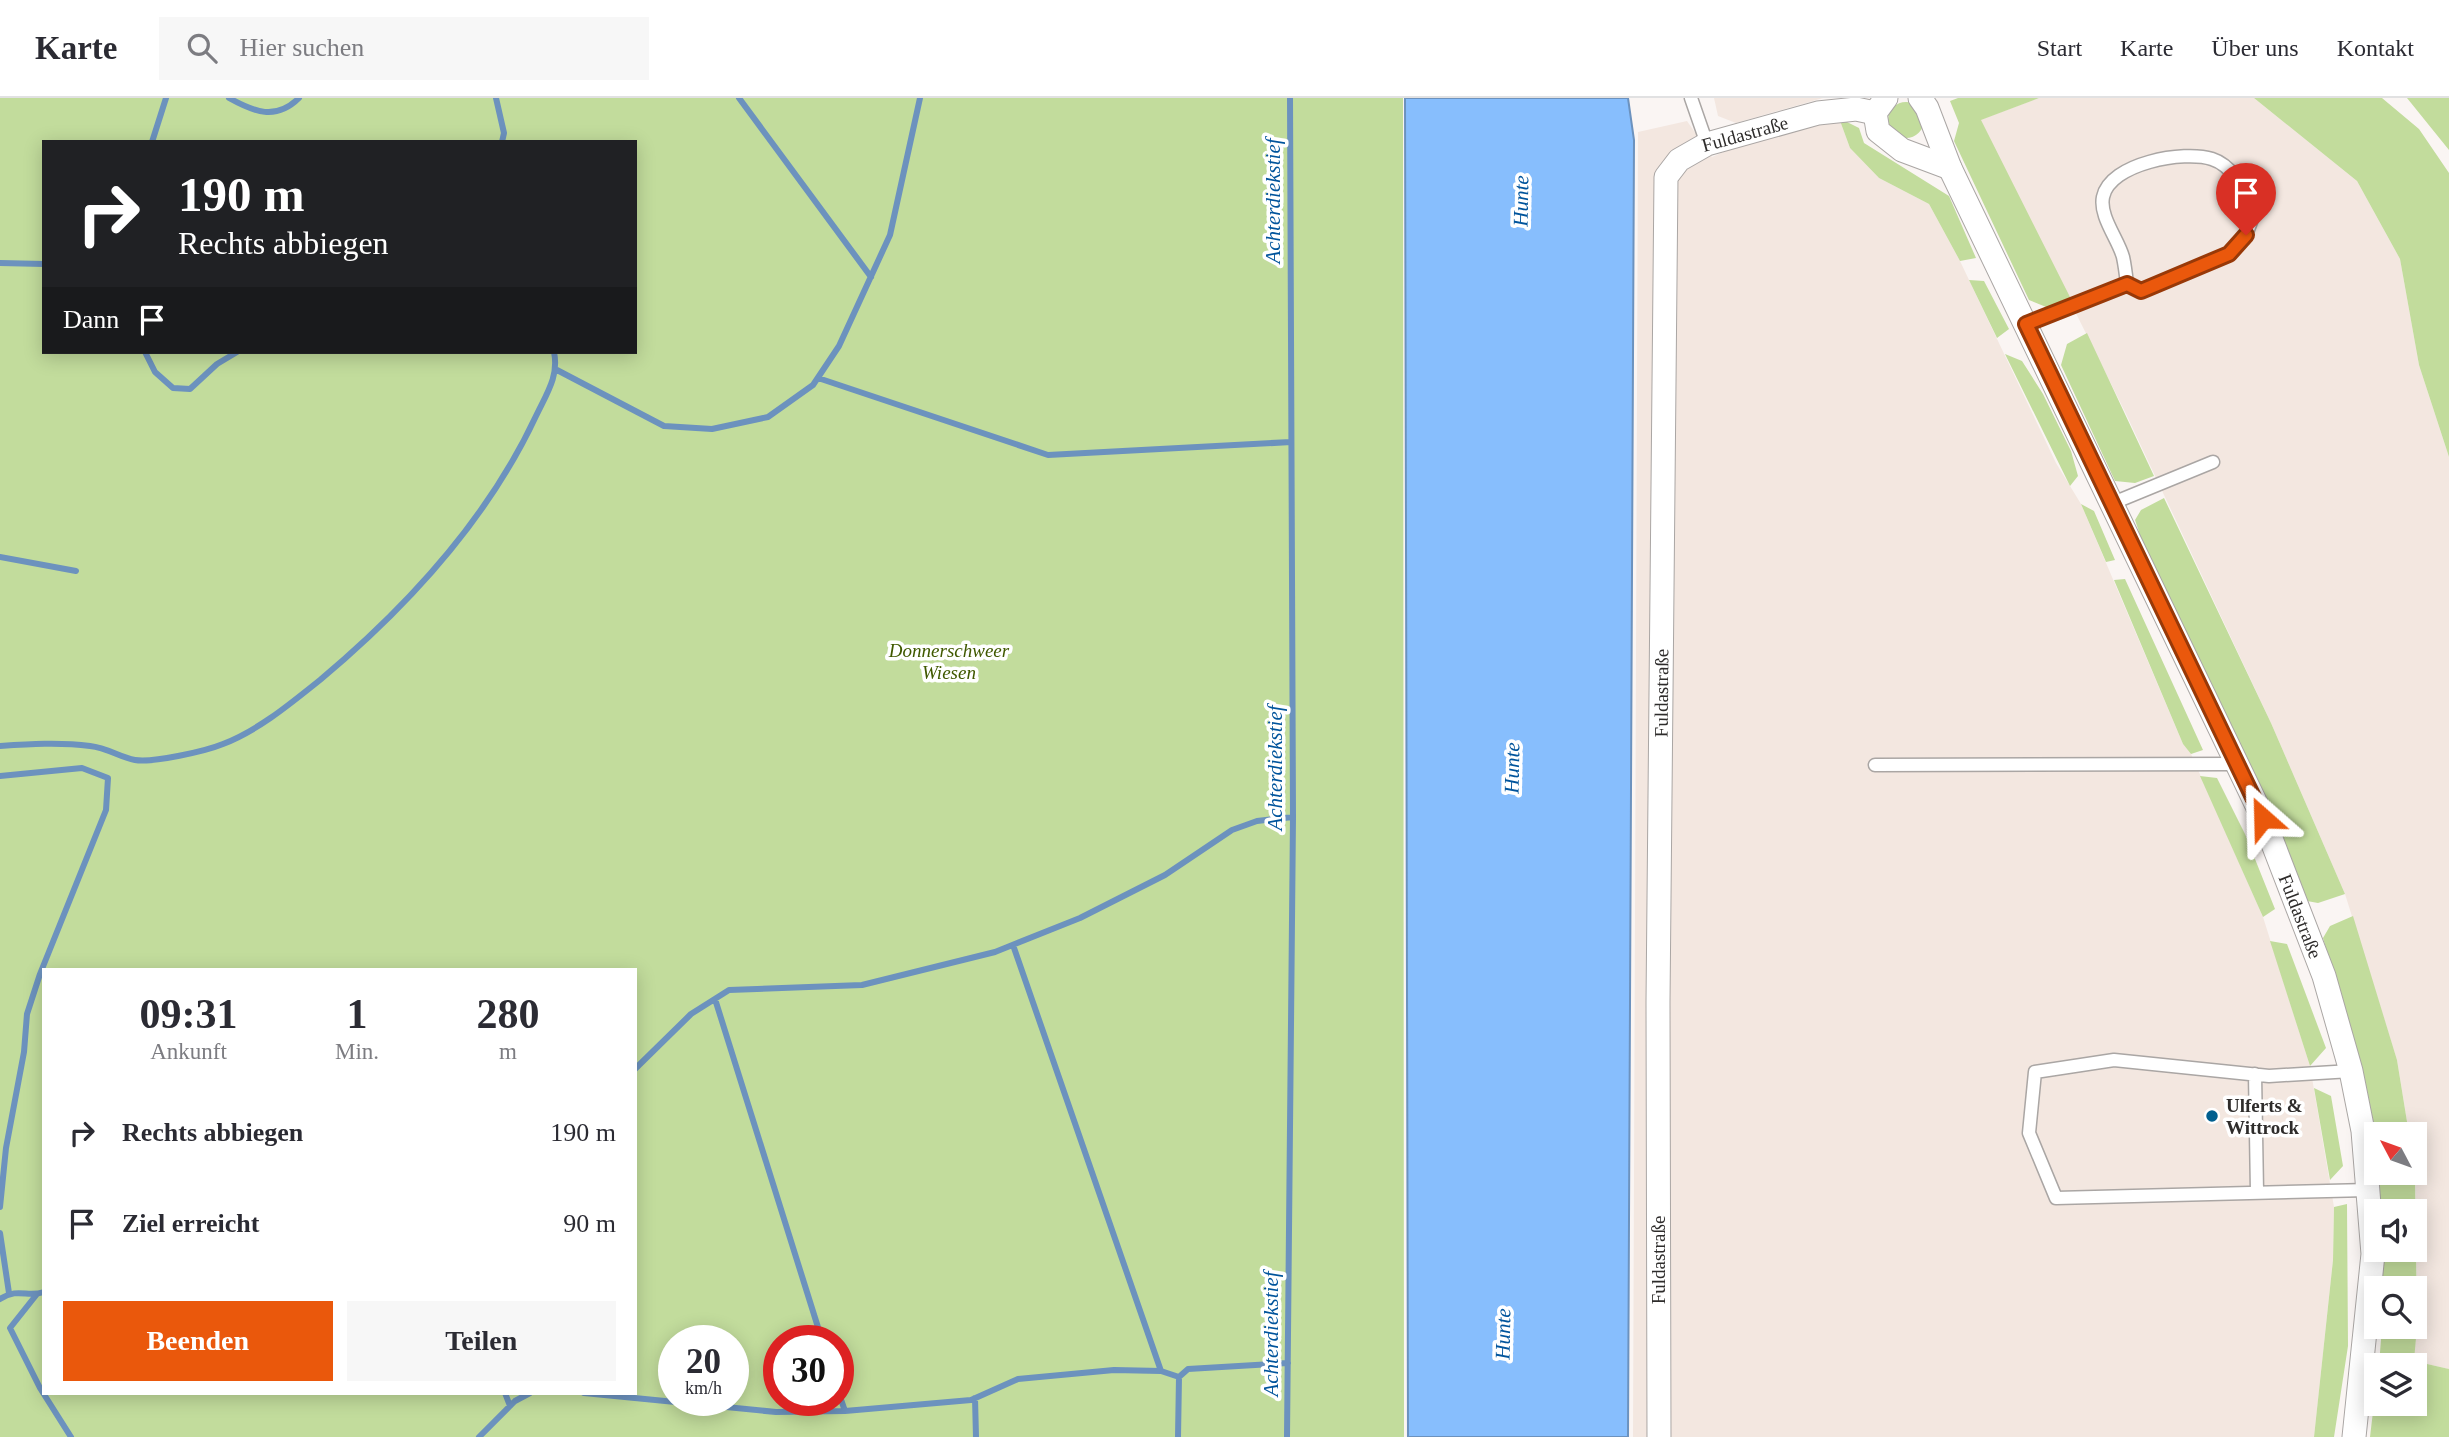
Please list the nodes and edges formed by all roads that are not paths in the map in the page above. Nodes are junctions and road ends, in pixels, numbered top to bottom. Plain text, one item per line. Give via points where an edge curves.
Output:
1 (1691, 98) edge
2 (1920, 98) edge
3 (1881, 106) edge
4 (1707, 144) junction
5 (1950, 168) junction
6 (2127, 284) junction
7 (2026, 324) junction
8 (2213, 462) dead end
9 (2113, 503) junction
10 (2237, 764) junction
11 (1875, 765) dead end
12 (2351, 1072) junction
13 (2255, 1074) junction
14 (2368, 1190) junction
15 (2257, 1192) junction
16 (1659, 1437) edge
17 (2354, 1437) edge

1 - 4 lane
2 - 5 street, Fuldastraße
3 - 4 street, Fuldastraße via 1818,113
3 - 5 street, Fuldastraße via 1878,131 1888,141
4 - 16 street, Fuldastraße via 1679,160 1666,177
5 - 7 street, Fuldastraße
6 - 6 lane via 2122,256 2103,208 2103,195 2121,173 2154,159 2187,156 2213,159 2234,174 2255,211 2246,235 2229,254 2141,291
6 - 7 lane
7 - 9 street, Fuldastraße
8 - 9 lane
9 - 10 street, Fuldastraße
10 - 11 lane
10 - 12 street, Fuldastraße via 2263,818 2324,976
12 - 13 lane
12 - 14 street, Fuldastraße
13 - 15 lane
13 - 15 lane via 2113,1060 2035,1072 2029,1133 2056,1198
14 - 15 lane
14 - 17 street, Fuldastraße via 2372,1254

